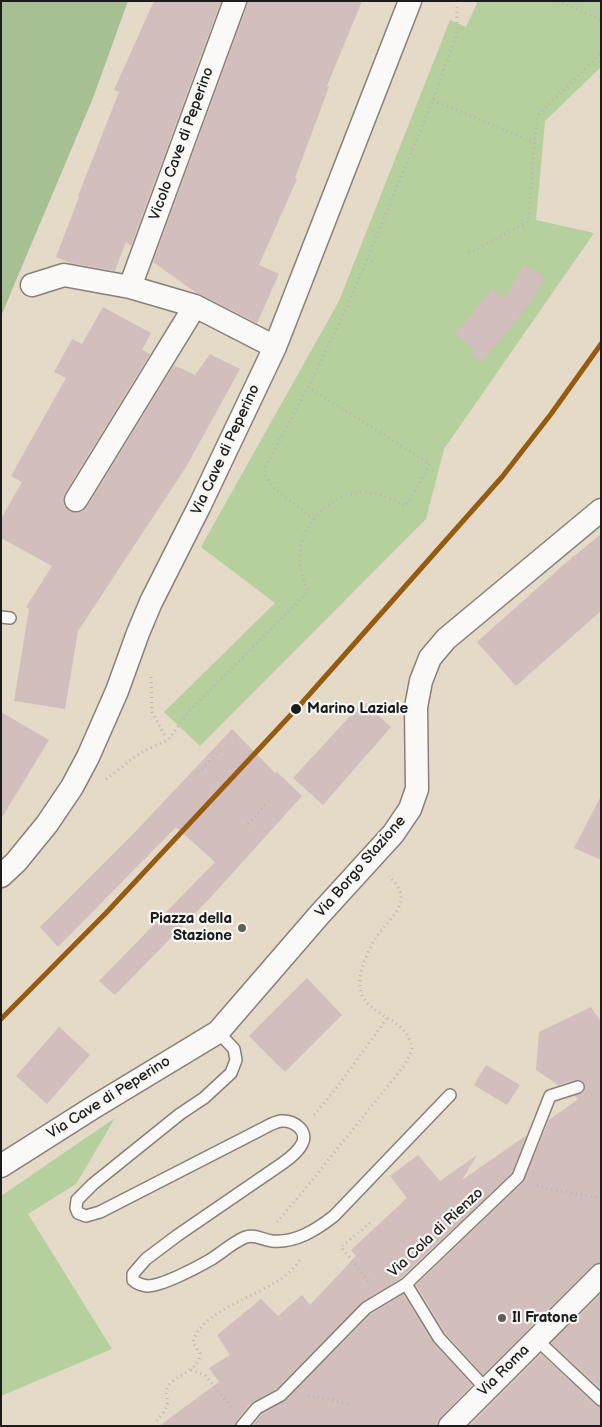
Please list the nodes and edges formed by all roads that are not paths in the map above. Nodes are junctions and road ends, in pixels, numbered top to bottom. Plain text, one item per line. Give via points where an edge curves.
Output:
1 (234, 1) edge
2 (410, 1) edge
3 (32, 285) dead end
4 (130, 287) junction
5 (195, 306) junction
6 (275, 347) junction
7 (76, 500) dead end
8 (601, 510) edge
9 (1, 876) edge
10 (218, 1032) junction
11 (578, 1087) dead end
12 (450, 1095) dead end
13 (1, 1166) edge
14 (601, 1275) edge
15 (403, 1286) junction
16 (536, 1339) junction
17 (486, 1389) junction
18 (601, 1400) edge
19 (242, 1426) edge
20 (450, 1426) edge

1 - 4 street, Vicolo Cave di Peperino
2 - 6 street, Via Cave di Peperino
3 - 4 street via 64,276
4 - 5 street
5 - 6 street
5 - 7 street
6 - 9 street, Via Cave di Peperino via 151,602 88,757 47,824
8 - 10 street, Via Borgo Stazione via 446,639 430,658 416,707 417,789 410,809 393,834
10 - 12 lane via 234,1049 236,1060 231,1073 204,1098 93,1184 77,1200 78,1213 86,1216 100,1212 272,1124 289,1122 302,1129 305,1135 303,1143 283,1163 146,1259 133,1274 137,1284 145,1286 173,1278 210,1260 245,1237 283,1240 303,1237 317,1229
10 - 13 street, Via Cave di Peperino
11 - 15 lane, Via Cola di Rienzo via 550,1096 518,1177
14 - 16 street, Via Roma
15 - 17 lane via 439,1338
15 - 19 lane, Via Cola di Rienzo via 366,1308 286,1391 257,1408
16 - 17 street, Via Roma
16 - 18 lane
17 - 20 street, Via Roma

